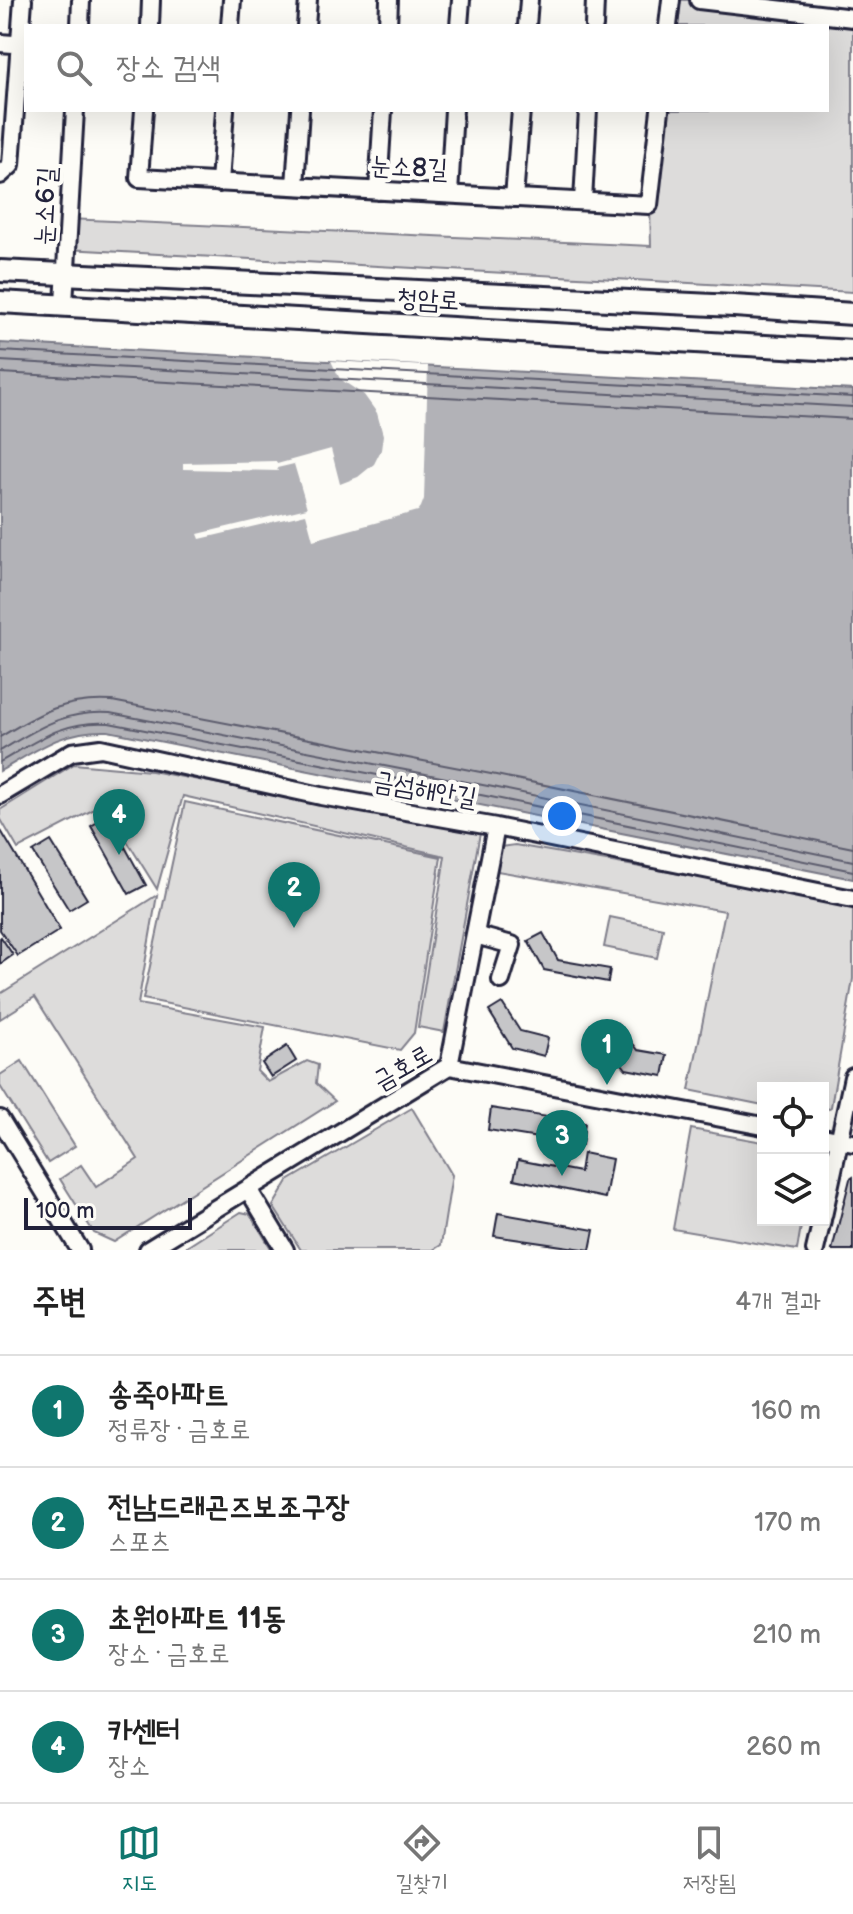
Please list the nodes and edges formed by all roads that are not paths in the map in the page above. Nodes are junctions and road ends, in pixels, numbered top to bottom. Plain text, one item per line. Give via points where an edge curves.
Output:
1 (23, 0) edge
2 (81, 0) edge
3 (151, 0) edge
4 (232, 0) edge
5 (308, 0) edge
6 (389, 0) edge
7 (461, 0) edge
8 (529, 0) edge
9 (595, 0) edge
10 (671, 0) edge
11 (699, 0) edge
12 (853, 18) edge
13 (80, 24) edge
14 (150, 24) edge
15 (230, 24) edge
16 (306, 24) edge
17 (388, 24) edge
18 (459, 24) edge
19 (527, 24) edge
20 (594, 24) edge
21 (668, 24) edge
22 (0, 43) edge
23 (23, 44) edge
24 (75, 112) edge
25 (144, 112) edge
26 (225, 112) edge
27 (300, 112) edge
28 (383, 112) edge
29 (454, 112) edge
30 (521, 112) edge
31 (588, 112) edge
32 (660, 112) edge
33 (0, 175) edge
34 (220, 183) junction
35 (295, 186) junction
36 (378, 191) junction
37 (449, 194) junction
38 (514, 198) junction
39 (583, 201) junction
40 (0, 271) edge
41 (66, 275) junction
42 (0, 302) edge
43 (64, 304) junction
44 (853, 314) edge
45 (853, 351) edge
46 (0, 795) edge
47 (496, 827) junction
48 (853, 899) edge
49 (475, 935) junction
50 (501, 980) dead end
51 (449, 1066) junction
52 (853, 1077) edge
53 (0, 1119) edge
54 (757, 1125) edge
55 (847, 1141) edge
56 (248, 1189) junction
57 (829, 1196) edge
58 (820, 1226) edge
59 (80, 1250) edge
60 (148, 1250) edge
61 (285, 1250) edge
62 (815, 1250) edge

1 - 23 street
2 - 13 street
3 - 14 street
4 - 15 street
5 - 16 street
6 - 17 street
7 - 18 street
8 - 19 street
9 - 20 street
10 - 21 street
11 - 12 street
22 - 23 street
23 - 33 street via 11,165
24 - 41 street, 눈소6길
25 - 34 street, 눈소8길 via 139,178
26 - 34 street
27 - 35 street
28 - 36 street
29 - 37 street
30 - 38 street
31 - 39 street
32 - 39 street, 눈소8길 via 649,205
34 - 35 street, 눈소8길
35 - 36 street, 눈소8길
36 - 37 street, 눈소8길
37 - 38 street, 눈소8길
38 - 39 street, 눈소8길
40 - 41 main road, 청암로
41 - 43 street, 눈소6길
41 - 44 main road, 청암로
42 - 43 main road, 청암로
43 - 45 main road, 청암로
46 - 47 street, 금섬해안길 via 72,752 101,748
47 - 48 street, 금섬해안길
47 - 49 street
49 - 50 street via 512,945
49 - 51 street
51 - 54 street, 금호로
51 - 56 street, 금호로
52 - 55 street
53 - 59 street
55 - 57 street
56 - 60 street, 금호로
56 - 61 street
58 - 62 street

